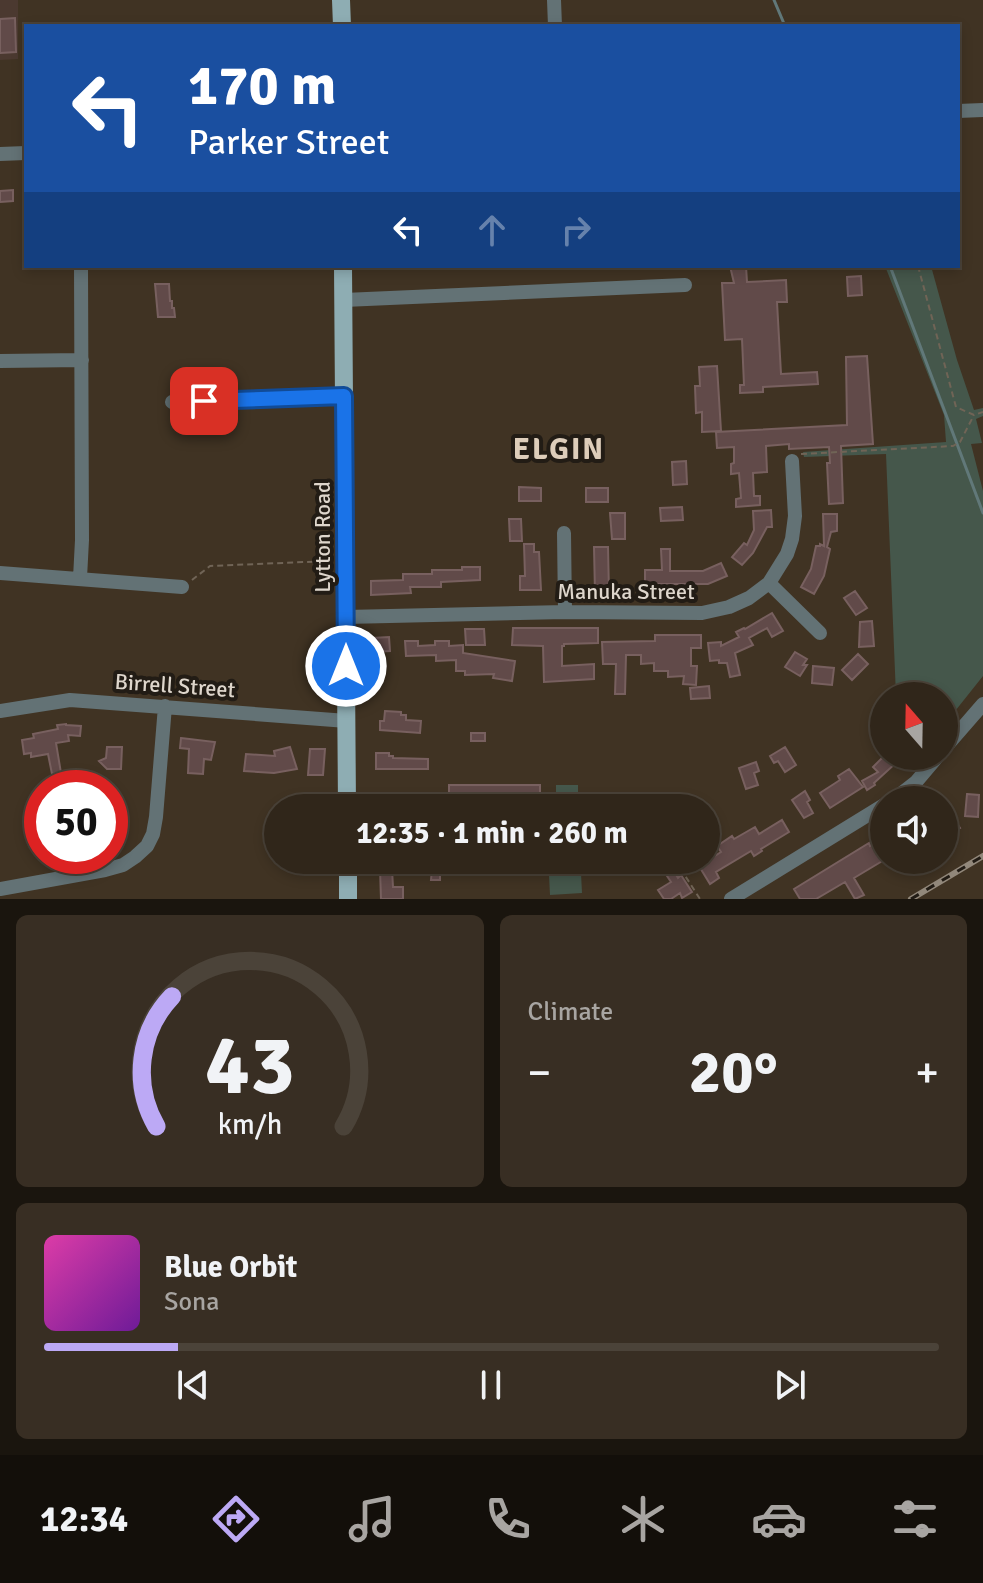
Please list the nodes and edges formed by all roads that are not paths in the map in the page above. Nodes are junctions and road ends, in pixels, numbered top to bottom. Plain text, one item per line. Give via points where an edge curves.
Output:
1 (341, 0) edge
2 (554, 0) edge
3 (342, 24) edge
4 (555, 24) edge
5 (983, 110) edge
6 (960, 111) edge
7 (24, 153) edge
8 (0, 154) edge
9 (81, 268) edge
10 (343, 268) edge
11 (685, 285) dead end
12 (344, 300) junction
13 (82, 360) junction
14 (0, 361) edge
15 (344, 396) junction
16 (172, 402) dead end
17 (792, 461) road end
18 (564, 533) dead end
19 (0, 573) edge
20 (80, 578) junction
21 (769, 583) junction
22 (182, 587) road end
23 (565, 612) junction
24 (346, 617) junction
25 (820, 633) dead end
26 (983, 704) edge
27 (165, 706) junction
28 (0, 711) edge
29 (347, 721) junction
30 (958, 733) edge
31 (926, 770) edge
32 (911, 786) edge
33 (347, 794) edge
34 (870, 814) edge
35 (348, 874) edge
36 (0, 889) edge
37 (348, 899) edge
38 (731, 899) edge

1 - 3 main road
2 - 4 street
5 - 6 street
7 - 8 street
9 - 13 street
10 - 12 main road, Lytton Road
11 - 12 street
12 - 15 main road, Lytton Road
13 - 14 street
13 - 20 street
15 - 16 street
15 - 24 main road, Lytton Road
17 - 21 street, Manuka Street via 792,539
18 - 23 street
19 - 20 street
20 - 22 street
21 - 23 street, Manuka Street via 729,607 702,613
21 - 25 street
23 - 24 street, Manuka Street
24 - 29 main road, Lytton Road
26 - 30 street
27 - 28 street, Birrell Street via 70,700
27 - 29 street, Birrell Street
27 - 36 street via 156,817 147,846 114,868
29 - 33 main road, Lytton Road
31 - 32 street
34 - 38 street
35 - 37 main road

